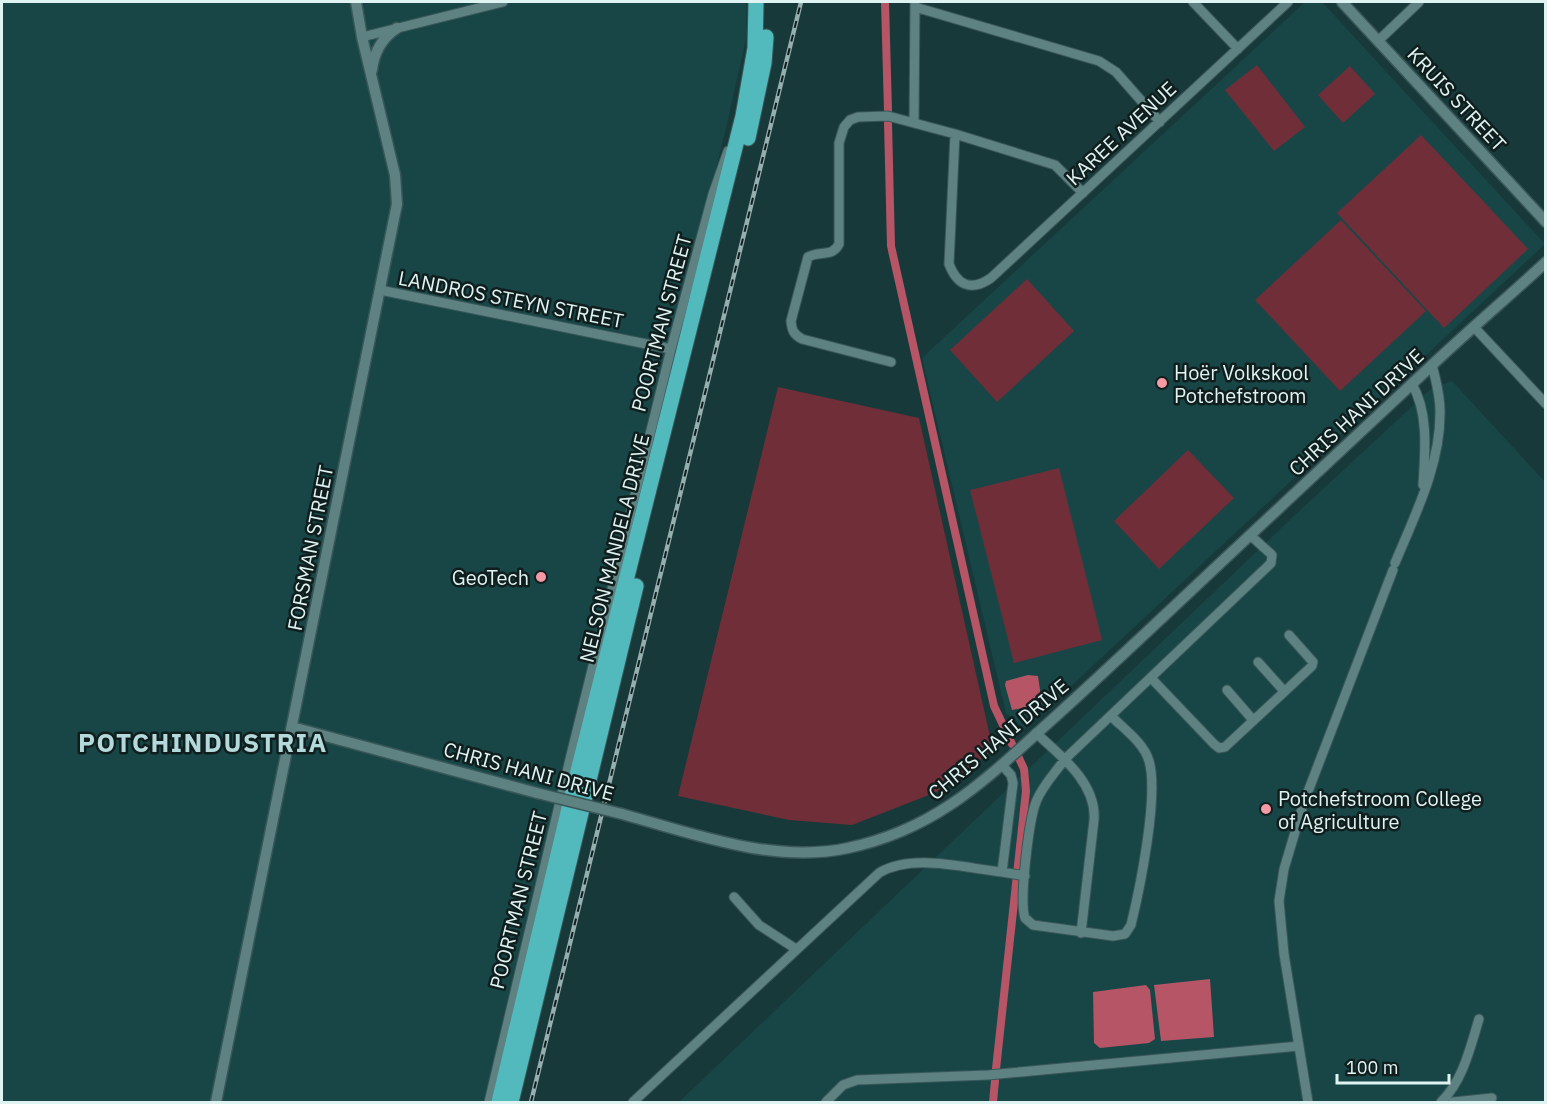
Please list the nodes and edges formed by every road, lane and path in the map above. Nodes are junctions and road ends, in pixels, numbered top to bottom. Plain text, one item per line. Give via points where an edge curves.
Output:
1 (356, 2) edge
2 (503, 2) edge
3 (756, 2) edge
4 (767, 2) edge
5 (1193, 2) edge
6 (1288, 2) edge
7 (1342, 2) edge
8 (1419, 2) edge
9 (915, 4) edge
10 (397, 28) junction
11 (362, 37) junction
12 (1378, 41) junction
13 (1238, 49) junction
14 (371, 75) junction
15 (743, 116) junction
16 (914, 122) junction
17 (1160, 122) junction
18 (955, 134) junction
19 (1083, 193) junction
20 (1545, 222) edge
21 (1545, 262) edge
22 (380, 290) junction
23 (1474, 327) junction
24 (671, 349) junction
25 (891, 362) dead end
26 (1432, 365) junction
27 (1412, 384) junction
28 (1545, 404) edge
29 (1421, 499) junction
30 (1250, 535) junction
31 (1289, 635) dead end
32 (1258, 663) dead end
33 (1152, 679) junction
34 (1227, 690) dead end
35 (1284, 692) junction
36 (1111, 716) junction
37 (1253, 720) junction
38 (292, 727) junction
39 (1036, 733) junction
40 (1065, 759) junction
41 (1002, 765) junction
42 (1002, 872) junction
43 (1019, 875) junction
44 (734, 897) dead end
45 (1081, 933) junction
46 (796, 949) junction
47 (1479, 1019) dead end
48 (1299, 1046) junction
49 (1492, 1098) dead end
50 (216, 1102) edge
51 (489, 1102) edge
52 (500, 1102) edge
53 (511, 1102) edge
54 (633, 1102) edge
55 (826, 1102) edge
56 (1308, 1102) edge
57 (1441, 1102) edge
58 (1453, 1102) edge

1 - 11 street, FORSMAN STREET
2 - 10 street
3 - 15 highway, NELSON MANDELA DRIVE via 755,48
4 - 53 highway, NELSON MANDELA DRIVE via 764,63 753,118
5 - 13 street
6 - 13 street, KAREE AVENUE
7 - 12 street, KRUIS STREET
8 - 12 street
9 - 16 street
9 - 17 street via 1099,60 1116,72
10 - 11 street
10 - 14 street via 379,47
11 - 14 street, FORSMAN STREET
12 - 20 street, KRUIS STREET
13 - 17 street, KAREE AVENUE
14 - 22 street, FORSMAN STREET via 397,189 395,219
15 - 24 street, POORTMAN STREET via 722,166
15 - 52 highway, NELSON MANDELA DRIVE via 576,779
16 - 18 street
16 - 25 street via 888,116 858,117 844,128 839,143 839,244 831,254 808,257 791,321 795,336 802,339
17 - 19 street, KAREE AVENUE
18 - 19 street via 1055,165
18 - 19 street, KAREE AVENUE via 949,264 958,280 966,285 982,285 991,278
21 - 23 street, CHRIS HANI DRIVE
22 - 24 street, LANDROS STEYN STREET
22 - 38 street, FORSMAN STREET
23 - 26 street, CHRIS HANI DRIVE
23 - 28 street
24 - 51 street, POORTMAN STREET
26 - 27 street, CHRIS HANI DRIVE
26 - 29 street via 1440,411 1439,440
27 - 29 street via 1423,421
27 - 30 street, CHRIS HANI DRIVE
29 - 48 street via 1304,802 1282,878 1280,921
30 - 33 street via 1270,552 1271,563
30 - 39 street, CHRIS HANI DRIVE
31 - 35 street via 1313,662
32 - 35 street
33 - 36 street
33 - 37 street via 1219,748 1225,747
34 - 37 street
35 - 37 street
36 - 40 street
36 - 45 street via 1149,760 1152,800 1128,931 1119,936
38 - 41 street, CHRIS HANI DRIVE, bridge via 537,793 749,846 788,852 847,848 921,823 943,811
38 - 50 street, FORSMAN STREET
39 - 40 street
39 - 41 street, CHRIS HANI DRIVE
40 - 43 street via 1037,801
40 - 45 street via 1089,791 1095,811
41 - 42 street via 1013,783
42 - 43 street
42 - 46 street via 917,862 895,865 869,880
43 - 45 street via 1022,912 1028,922
44 - 46 street via 759,925
46 - 54 street
47 - 57 street via 1461,1073
48 - 55 street via 998,1075 857,1080 843,1085
48 - 56 street
49 - 58 street

